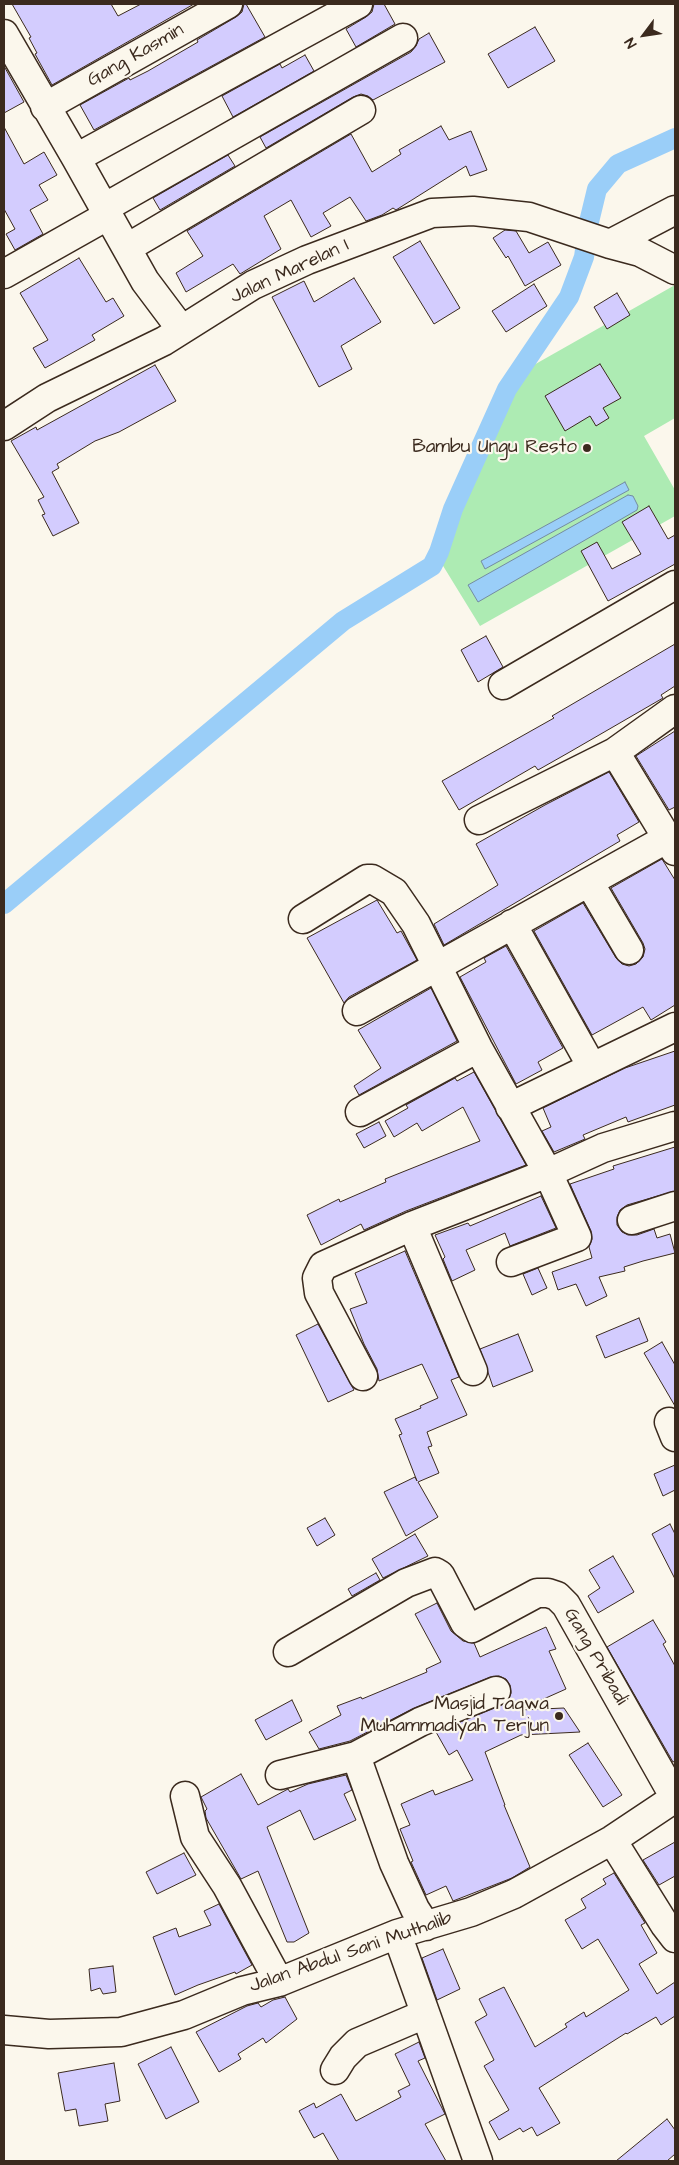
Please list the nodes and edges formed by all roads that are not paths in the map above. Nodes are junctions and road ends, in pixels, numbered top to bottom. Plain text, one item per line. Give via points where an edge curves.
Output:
1 (228, 4) edge
2 (358, 4) edge
3 (403, 38) dead end
4 (8, 51) edge
5 (45, 107) junction
6 (362, 110) dead end
7 (76, 158) junction
8 (675, 210) edge
9 (105, 212) junction
10 (602, 242) junction
11 (127, 248) junction
12 (675, 270) edge
13 (4, 274) edge
14 (181, 329) junction
15 (4, 426) edge
16 (675, 585) edge
17 (504, 685) dead end
18 (675, 709) edge
19 (615, 752) junction
20 (479, 820) dead end
21 (671, 845) edge
22 (589, 882) junction
23 (303, 919) dead end
24 (512, 924) junction
25 (629, 950) dead end
26 (437, 966) junction
27 (356, 1011) dead end
28 (675, 1027) edge
29 (478, 1048) junction
30 (592, 1067) junction
31 (510, 1107) junction
32 (360, 1112) dead end
33 (675, 1126) edge
34 (548, 1173) junction
35 (675, 1206) edge
36 (632, 1220) dead end
37 (412, 1226) junction
38 (511, 1262) dead end
39 (473, 1371) dead end
40 (363, 1376) dead end
41 (288, 1652) dead end
42 (496, 1690) dead end
43 (356, 1756) junction
44 (280, 1775) dead end
45 (185, 1796) dead end
46 (675, 1798) edge
47 (612, 1840) junction
48 (426, 1926) junction
49 (397, 1934) junction
50 (675, 1938) edge
51 (278, 1982) junction
52 (425, 2014) junction
53 (4, 2030) edge
54 (335, 2070) dead end
55 (478, 2161) edge

1 - 5 street, Gang Kasmin
2 - 7 street
3 - 9 street
4 - 5 street
5 - 7 street
6 - 11 street
7 - 9 street
8 - 10 street
9 - 11 street
9 - 13 street
10 - 12 street, Jalan Marelan I via 640,252
10 - 14 street, Jalan Marelan I via 529,217 473,211 432,213 307,260 254,285
11 - 14 street via 145,282
14 - 15 street, Jalan Marelan I via 144,352 47,398
16 - 17 street
18 - 19 street
19 - 20 street
19 - 21 street
21 - 22 street
22 - 24 street
22 - 25 street
23 - 26 street via 367,879 372,879 394,892 416,924
24 - 26 street
24 - 30 street
26 - 27 street
26 - 29 street
28 - 30 street
29 - 31 street
29 - 32 street
30 - 31 street
31 - 34 street
33 - 34 street via 603,1148
34 - 37 street
34 - 38 street via 577,1237
35 - 36 street
37 - 39 street
37 - 40 street via 323,1266 317,1278 319,1293
41 - 46 street, Gang Pribadi via 406,1583 434,1572 440,1575 465,1624 472,1628 537,1592 557,1596 566,1605
42 - 43 street via 420,1722
43 - 44 street
43 - 48 street via 394,1862 415,1910
45 - 51 street via 195,1837 227,1886
46 - 47 street, Jalan Abdul Sani Muthalib
47 - 48 street, Jalan Abdul Sani Muthalib via 514,1894
47 - 50 street
48 - 49 street, Jalan Abdul Sani Muthalib
49 - 51 street, Jalan Abdul Sani Muthalib
49 - 52 street
51 - 53 street, Jalan Abdul Sani Muthalib via 242,1991 184,2015 120,2032 49,2034
52 - 54 street via 357,2043
52 - 55 street

